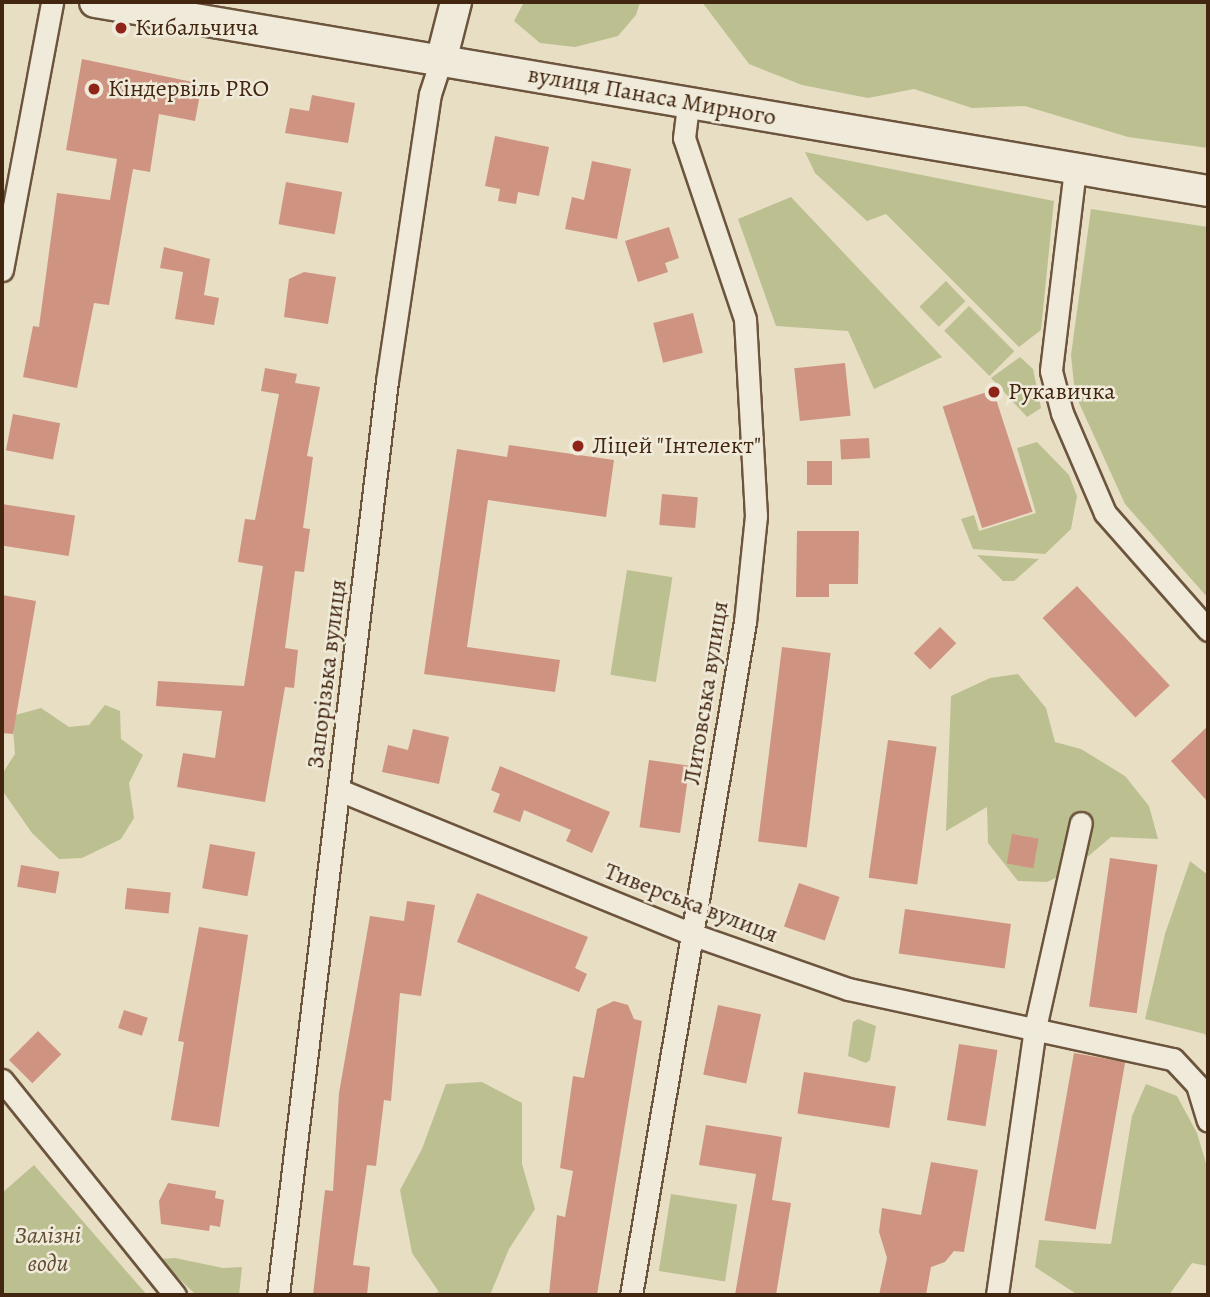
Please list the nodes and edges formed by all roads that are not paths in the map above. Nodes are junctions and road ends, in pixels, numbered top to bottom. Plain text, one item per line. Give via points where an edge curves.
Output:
1 (52, 2) edge
2 (95, 2) edge
3 (456, 2) edge
4 (440, 61) junction
5 (688, 103) junction
6 (1075, 169) junction
7 (1208, 191) edge
8 (2, 270) edge
9 (1208, 630) edge
10 (339, 790) junction
11 (1081, 823) dead end
12 (694, 935) junction
13 (1035, 1028) junction
14 (2, 1080) edge
15 (1208, 1120) edge
16 (175, 1295) edge
17 (278, 1295) edge
18 (631, 1295) edge
19 (997, 1295) edge

1 - 8 street
2 - 4 street, вулиця Панаса Мирного
3 - 4 street
4 - 5 street, вулиця Панаса Мирного
4 - 10 street, Запорізька вулиця via 430,94 387,382
5 - 6 street, вулиця Панаса Мирного
5 - 12 street, Литовська вулиця via 684,138 745,319 756,516 745,622
6 - 7 street, вулиця Панаса Мирного
6 - 9 street via 1051,371 1062,413 1105,513
10 - 12 street, Тиверська вулиця
10 - 17 street, Запорізька вулиця
11 - 13 street
12 - 13 street, Тиверська вулиця via 848,989
12 - 18 street, Литовська вулиця
13 - 15 street, Тиверська вулиця via 1173,1059 1197,1085
13 - 19 street
14 - 16 street

